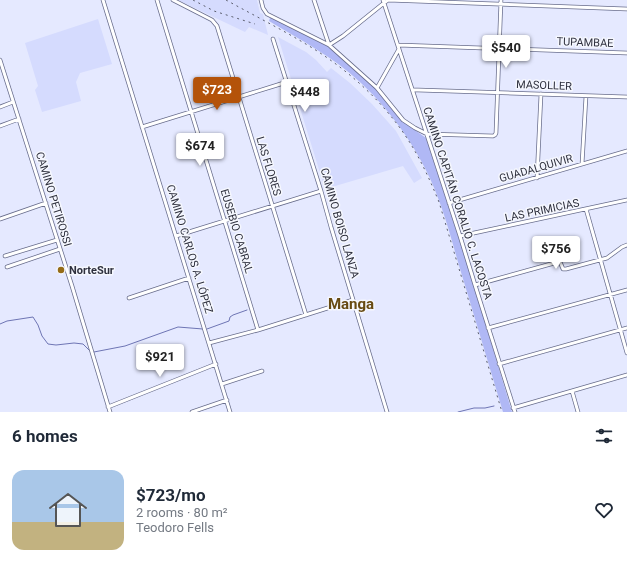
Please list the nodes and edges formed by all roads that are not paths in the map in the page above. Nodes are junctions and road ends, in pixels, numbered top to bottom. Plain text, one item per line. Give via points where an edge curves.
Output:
1 (104, 0) edge
2 (157, 0) edge
3 (173, 0) edge
4 (260, 0) edge
5 (314, 0) edge
6 (501, 0) edge
7 (384, 1) edge
8 (500, 5) junction
9 (627, 9) edge
10 (273, 39) dead end
11 (328, 45) junction
12 (399, 47) junction
13 (499, 48) junction
14 (627, 53) edge
15 (0, 60) edge
16 (287, 82) junction
17 (377, 88) junction
18 (413, 90) junction
19 (498, 93) junction
20 (541, 94) junction
21 (586, 96) junction
22 (238, 97) junction
23 (627, 98) edge
24 (13, 102) junction
25 (0, 107) edge
26 (191, 112) junction
27 (19, 119) junction
28 (0, 126) edge
29 (142, 127) junction
30 (427, 134) junction
31 (627, 151) edge
32 (582, 164) junction
33 (538, 178) junction
34 (321, 191) junction
35 (627, 200) edge
36 (46, 203) junction
37 (449, 203) junction
38 (273, 206) junction
39 (586, 209) junction
40 (0, 219) edge
41 (225, 221) junction
42 (176, 236) junction
43 (460, 236) junction
44 (57, 240) junction
45 (627, 245) edge
46 (60, 249) junction
47 (5, 256) dead end
48 (601, 260) junction
49 (7, 267) dead end
50 (189, 278) junction
51 (474, 285) junction
52 (627, 290) edge
53 (610, 294) junction
54 (129, 298) dead end
55 (353, 300) junction
56 (306, 315) junction
57 (488, 328) junction
58 (627, 328) edge
59 (258, 330) junction
60 (621, 330) junction
61 (209, 343) junction
62 (627, 352) edge
63 (216, 364) junction
64 (500, 364) junction
65 (262, 371) dead end
66 (627, 375) edge
67 (222, 384) junction
68 (572, 391) junction
69 (226, 400) junction
70 (108, 407) junction
71 (513, 408) junction
72 (110, 412) edge
73 (192, 412) edge
74 (230, 412) edge
75 (387, 412) edge
76 (514, 412) edge
77 (578, 412) edge

1 - 29 street, CAMINO CARLOS A. LÓPEZ
2 - 26 street, EUSEBIO CABRAL
3 - 22 street, LAS FLORES via 215,22
4 - 11 street via 265,12 270,16
5 - 11 street
6 - 8 street
7 - 8 street
7 - 11 street via 343,36
7 - 12 street, CAMINO CAPITÁN CORALIO C. LACOSTA
8 - 9 street
8 - 13 street
10 - 16 street, CAMINO BOISO LANZA
11 - 17 street
12 - 13 street, TUPAMBAE
12 - 17 street
12 - 18 street, CAMINO CAPITÁN CORALIO C. LACOSTA
13 - 14 street, TUPAMBAE
13 - 19 street
15 - 24 street, CAMINO PETIROSSI
16 - 22 street
16 - 34 street, CAMINO BOISO LANZA
17 - 30 street via 403,120
18 - 19 street, MASOLLER
18 - 30 street, CAMINO CAPITÁN CORALIO C. LACOSTA
19 - 20 street, MASOLLER
19 - 30 street via 495,135
20 - 21 street, MASOLLER
20 - 33 street
21 - 23 street, MASOLLER
21 - 32 street
22 - 26 street
22 - 38 street, LAS FLORES
24 - 25 street
24 - 27 street, CAMINO PETIROSSI
26 - 29 street
26 - 41 street, EUSEBIO CABRAL
27 - 28 street
27 - 36 street, CAMINO PETIROSSI
29 - 42 street, CAMINO CARLOS A. LÓPEZ
30 - 37 street, CAMINO CAPITÁN CORALIO C. LACOSTA
31 - 32 street, GUADALQUIVIR
32 - 33 street, GUADALQUIVIR
33 - 37 street, GUADALQUIVIR
34 - 38 street
34 - 55 street, CAMINO BOISO LANZA
35 - 39 street, LAS PRIMICIAS
36 - 40 street
36 - 44 street, CAMINO PETIROSSI
37 - 43 street, CAMINO CAPITÁN CORALIO C. LACOSTA
38 - 41 street
38 - 56 street, LAS FLORES
39 - 43 street, LAS PRIMICIAS
39 - 48 street
41 - 42 street
41 - 59 street, EUSEBIO CABRAL
42 - 50 street, CAMINO CARLOS A. LÓPEZ
43 - 51 street, CAMINO CAPITÁN CORALIO C. LACOSTA
44 - 46 street, CAMINO PETIROSSI
44 - 47 street
45 - 48 street
46 - 49 street
46 - 70 street, CAMINO PETIROSSI
48 - 51 street via 565,269 558,262
48 - 53 street
50 - 54 street
50 - 61 street, CAMINO CARLOS A. LÓPEZ
51 - 57 street, CAMINO CAPITÁN CORALIO C. LACOSTA
52 - 53 street
53 - 57 street
53 - 60 street
55 - 56 street
55 - 75 street, CAMINO BOISO LANZA
56 - 59 street
57 - 64 street, CAMINO CAPITÁN CORALIO C. LACOSTA
58 - 60 street
59 - 61 street
60 - 62 street
60 - 64 street
61 - 63 street, CAMINO CARLOS A. LÓPEZ
63 - 67 street, CAMINO CARLOS A. LÓPEZ
63 - 70 street
64 - 71 street, CAMINO CAPITÁN CORALIO C. LACOSTA
65 - 67 street
66 - 68 street
67 - 69 street, CAMINO CARLOS A. LÓPEZ
68 - 71 street
68 - 77 street
69 - 73 street
69 - 74 street, CAMINO CARLOS A. LÓPEZ
70 - 72 street, CAMINO PETIROSSI
71 - 76 street, CAMINO CAPITÁN CORALIO C. LACOSTA

